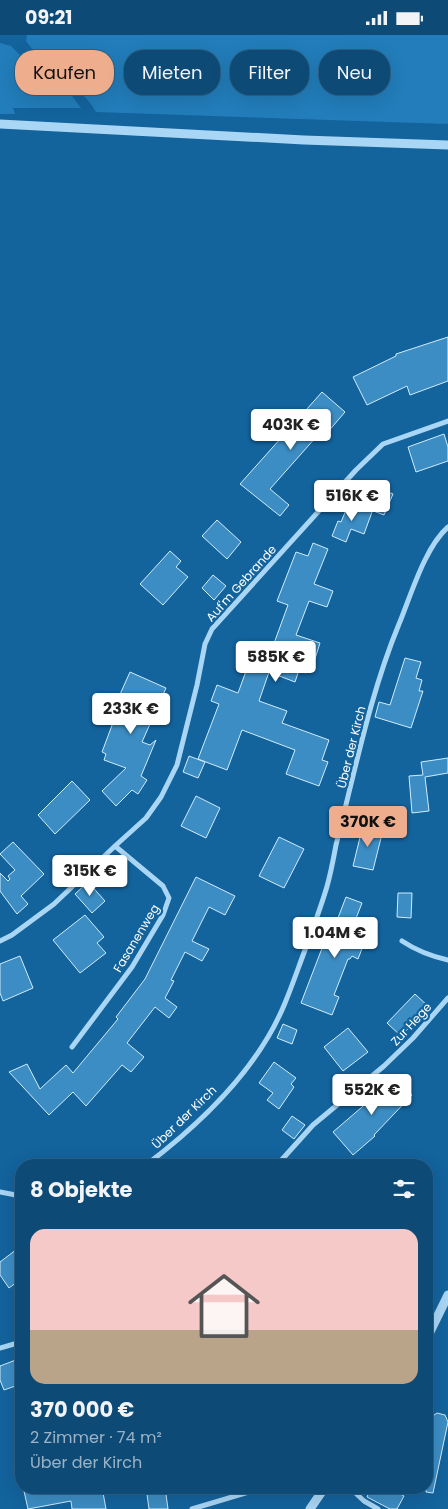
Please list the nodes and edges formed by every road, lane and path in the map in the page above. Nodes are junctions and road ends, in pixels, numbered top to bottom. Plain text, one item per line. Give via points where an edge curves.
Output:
1 (0, 124) edge
2 (448, 145) edge
3 (448, 421) edge
4 (448, 527) edge
5 (114, 846) junction
6 (0, 941) edge
7 (402, 941) dead end
8 (448, 960) edge
9 (448, 998) edge
10 (72, 1047) dead end
11 (154, 1159) edge
12 (283, 1159) edge
13 (0, 1192) edge
14 (15, 1195) edge
15 (448, 1295) edge
16 (433, 1326) edge
17 (15, 1344) edge
18 (0, 1348) edge
19 (242, 1494) edge
20 (320, 1494) edge
21 (356, 1494) edge
22 (192, 1509) edge
23 (310, 1509) edge
24 (378, 1509) edge

1 - 2 street
3 - 5 street, Auf'm Gebrande via 383,444 212,629 204,644 183,747 171,779 146,818
4 - 11 street, Über der Kirch via 425,563 386,654 326,892 284,1004 268,1037 211,1109
5 - 6 street, Auf'm Gebrande via 54,904
5 - 10 street, Fasanenweg via 163,886 168,898 167,907 132,967
7 - 8 street via 432,957
9 - 12 street, Zur Hege via 402,1049 314,1125
13 - 14 street
15 - 16 street
17 - 18 street
19 - 22 street
20 - 23 street
21 - 24 street

